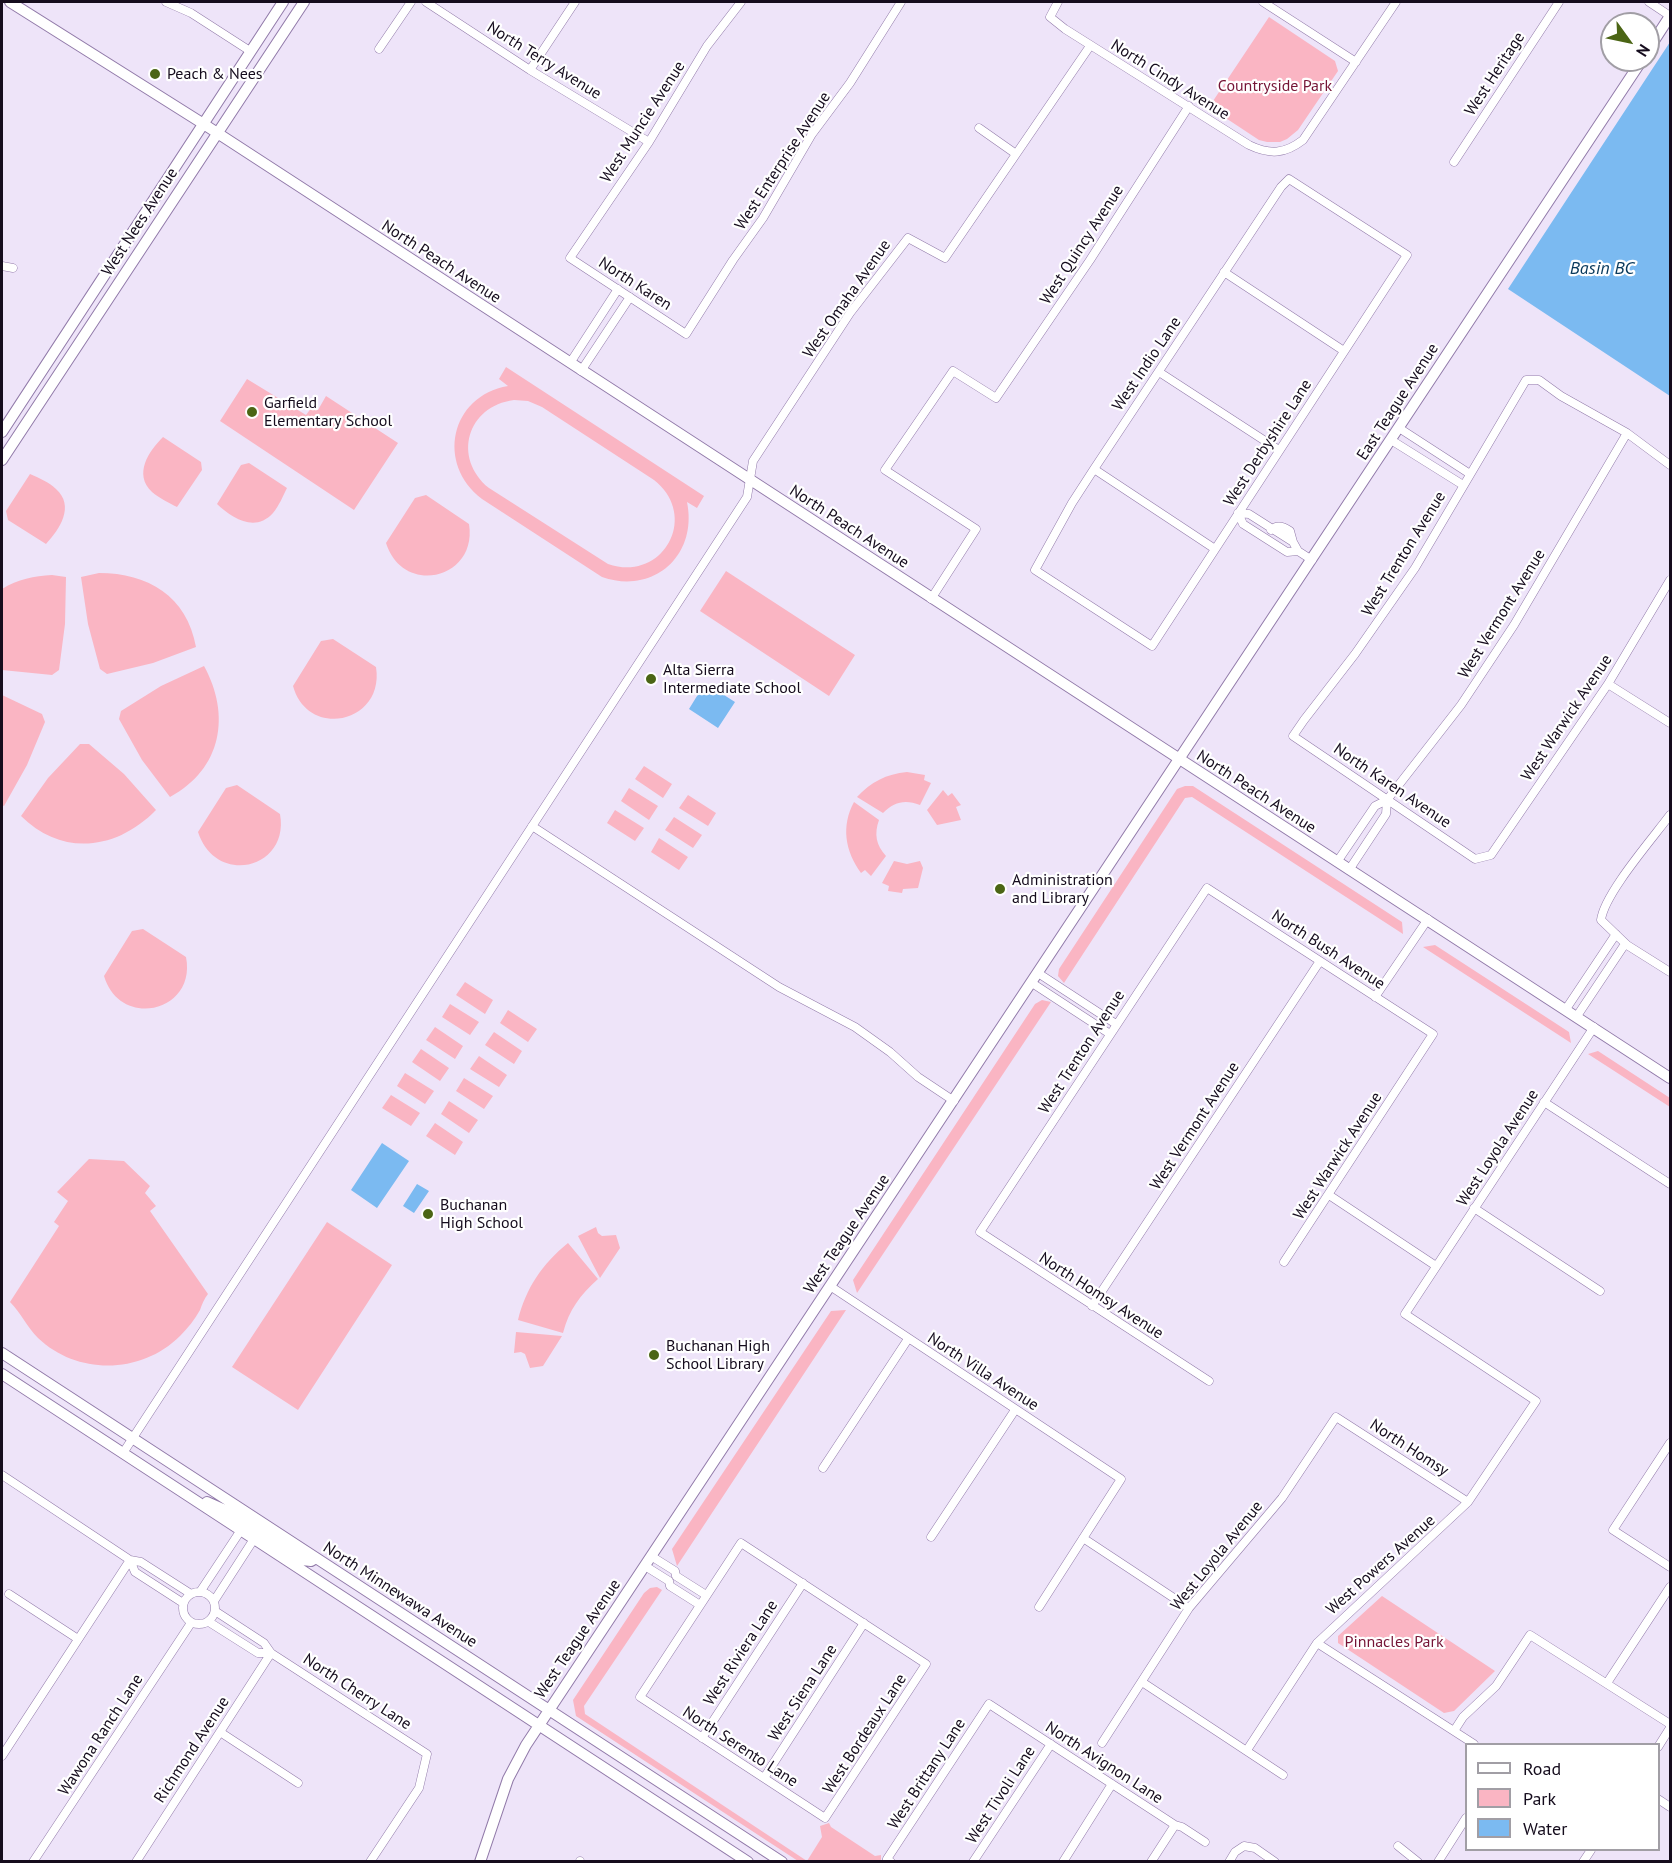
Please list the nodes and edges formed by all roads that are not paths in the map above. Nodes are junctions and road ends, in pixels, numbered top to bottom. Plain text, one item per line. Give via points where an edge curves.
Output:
1 (10, 2) edge
2 (166, 2) edge
3 (283, 2) edge
4 (304, 2) edge
5 (411, 2) edge
6 (426, 2) edge
7 (575, 2) edge
8 (741, 2) edge
9 (901, 2) edge
10 (1058, 2) edge
11 (1263, 2) edge
12 (1396, 2) edge
13 (1559, 2) edge
14 (1649, 2) edge
15 (1671, 16) edge
16 (1660, 32) edge
17 (1090, 46) junction
18 (379, 49) dead end
19 (250, 51) junction
20 (1356, 62) junction
21 (530, 70) junction
22 (1634, 72) edge
23 (1189, 106) junction
24 (202, 123) junction
25 (979, 128) dead end
26 (217, 133) junction
27 (649, 142) junction
28 (1016, 154) junction
29 (1454, 162) dead end
30 (1407, 255) joint
31 (570, 258) joint
32 (2, 267) edge
33 (13, 268) dead end
34 (1224, 272) junction
35 (618, 289) junction
36 (630, 297) junction
37 (686, 334) joint
38 (1344, 351) junction
39 (570, 363) junction
40 (581, 370) junction
41 (1159, 372) junction
42 (3, 428) edge
43 (1399, 428) junction
44 (1628, 433) junction
45 (1391, 440) junction
46 (1279, 450) junction
47 (2, 460) edge
48 (1671, 465) edge
49 (1094, 469) junction
50 (1470, 474) junction
51 (749, 480) junction
52 (1463, 485) junction
53 (1238, 513) junction
54 (1272, 529) junction
55 (1265, 538) junction
56 (1215, 549) junction
57 (1298, 551) junction
58 (1312, 560) junction
59 (1671, 580) edge
60 (931, 598) junction
61 (1152, 646) joint
62 (1608, 684) junction
63 (1671, 723) edge
64 (1293, 736) joint
65 (1180, 760) junction
66 (1387, 800) junction
67 (1671, 815) edge
68 (532, 826) junction
69 (1475, 859) joint
70 (1338, 862) junction
71 (1349, 870) junction
72 (1207, 888) joint
73 (1428, 919) junction
74 (1616, 934) junction
75 (1625, 944) junction
76 (1320, 961) junction
77 (1671, 972) edge
78 (1035, 978) junction
79 (1375, 997) junction
80 (1566, 1009) junction
81 (1577, 1016) junction
82 (1116, 1024) junction
83 (1594, 1027) junction
84 (1110, 1034) junction
85 (1433, 1034) joint
86 (1671, 1078) edge
87 (954, 1101) junction
88 (1545, 1102) junction
89 (1671, 1184) edge
90 (1329, 1195) junction
91 (1474, 1208) junction
92 (980, 1232) joint
93 (1284, 1263) dead end
94 (1436, 1266) junction
95 (830, 1286) junction
96 (1600, 1291) dead end
97 (1092, 1306) junction
98 (908, 1339) junction
99 (2, 1353) edge
100 (2, 1374) edge
101 (1209, 1381) dead end
102 (1536, 1401) joint
103 (1015, 1410) junction
104 (1336, 1417) joint
105 (133, 1439) junction
106 (1671, 1443) edge
107 (123, 1454) junction
108 (824, 1468) dead end
109 (2, 1475) edge
110 (184, 1493) junction
111 (1468, 1502) junction
112 (241, 1530) junction
113 (931, 1537) dead end
114 (1083, 1538) junction
115 (254, 1539) junction
116 (651, 1556) junction
117 (316, 1558) junction
118 (130, 1560) junction
119 (645, 1566) junction
120 (1671, 1567) edge
121 (803, 1583) junction
122 (1671, 1587) edge
123 (200, 1592) junction
124 (9, 1594) dead end
125 (191, 1594) junction
126 (706, 1595) junction
127 (214, 1601) junction
128 (183, 1603) junction
129 (700, 1605) junction
130 (1039, 1607) dead end
131 (1189, 1608) junction
132 (215, 1611) junction
133 (209, 1622) junction
134 (191, 1623) junction
135 (864, 1623) junction
136 (78, 1640) junction
137 (1317, 1643) junction
138 (271, 1653) junction
139 (1142, 1682) junction
140 (1607, 1683) junction
141 (988, 1704) joint
142 (549, 1710) junction
143 (539, 1725) junction
144 (1671, 1726) edge
145 (1454, 1731) junction
146 (220, 1732) junction
147 (702, 1738) junction
148 (1102, 1743) dead end
149 (1472, 1743) edge
150 (1051, 1744) junction
151 (1660, 1745) edge
152 (1246, 1750) junction
153 (2, 1756) edge
154 (1283, 1775) dead end
155 (764, 1778) junction
156 (298, 1783) dead end
157 (1112, 1784) junction
158 (825, 1818) joint
159 (1465, 1821) edge
160 (1175, 1825) junction
161 (1205, 1842) dead end
162 (1398, 1846) dead end
163 (889, 1860) edge
164 (33, 1862) edge
165 (136, 1862) edge
166 (370, 1862) edge
167 (480, 1862) edge
168 (748, 1862) edge
169 (782, 1862) edge
170 (973, 1862) edge
171 (1063, 1862) edge
172 (1151, 1862) edge
173 (1229, 1862) edge
174 (1275, 1862) edge
175 (1418, 1862) edge
176 (1438, 1862) edge

1 - 24 street, North Peach Avenue
2 - 19 street via 191,13
3 - 19 street, West Nees Avenue
4 - 26 street, West Nees Avenue
5 - 18 street
6 - 21 street, North Terry Avenue
7 - 21 street
8 - 27 street, West Muncie Avenue via 707,46
9 - 37 street, West Enterprise Avenue
10 - 17 street, North Cindy Avenue via 1050,17
11 - 20 street
12 - 20 street
13 - 29 street, West Heritage
14 - 15 street
15 - 16 street
17 - 23 street, North Cindy Avenue
17 - 28 street, West Omaha Avenue
19 - 24 street, West Nees Avenue
20 - 23 street, North Cindy Avenue via 1304,140 1280,152 1249,146
21 - 27 street, North Terry Avenue
22 - 43 street, East Teague Avenue
23 - 60 street, West Quincy Avenue via 996,398 953,371 885,471 976,529
24 - 26 street, North Peach Avenue
24 - 42 street, West Nees Avenue
25 - 28 street
26 - 39 street, North Peach Avenue
26 - 47 street, West Nees Avenue
27 - 31 street, West Muncie Avenue
28 - 51 street, West Omaha Avenue via 945,258 908,238 897,250 850,313 753,461
30 - 34 street, West Indio Lane via 1289,179
30 - 38 street, West Derbyshire Lane
31 - 35 street, North Karen
32 - 33 street
34 - 38 street
34 - 41 street, West Indio Lane
35 - 36 street, North Karen
35 - 39 street
36 - 37 street, North Karen
36 - 40 street
38 - 46 street, West Derbyshire Lane
39 - 40 street, North Peach Avenue
40 - 51 street, North Peach Avenue
41 - 46 street
41 - 49 street, West Indio Lane
43 - 45 street, East Teague Avenue
43 - 50 street
44 - 48 street
44 - 50 street, West Trenton Avenue via 1539,380 1526,380
44 - 66 street, West Vermont Avenue via 1514,625 1461,705
45 - 52 street
45 - 58 street, East Teague Avenue
46 - 53 street, West Derbyshire Lane
49 - 56 street
49 - 61 street, West Indio Lane via 1035,570
50 - 52 street, West Trenton Avenue
51 - 60 street, North Peach Avenue
51 - 68 street via 747,497
52 - 64 street, West Trenton Avenue via 1415,568
53 - 54 street via 1249,514
53 - 55 street via 1243,524
53 - 56 street, West Derbyshire Lane
54 - 55 street
54 - 57 street via 1293,542
55 - 57 street via 1287,552
56 - 61 street, West Derbyshire Lane
57 - 58 street
58 - 65 street, East Teague Avenue
59 - 62 street, West Warwick Avenue
60 - 65 street, North Peach Avenue
62 - 63 street
62 - 69 street, West Warwick Avenue via 1491,855
64 - 66 street, North Karen Avenue
65 - 70 street, North Peach Avenue
65 - 78 street, West Teague Avenue
66 - 69 street, North Karen Avenue
66 - 70 street, West Vermont Avenue via 1375,806
66 - 71 street, West Vermont Avenue via 1386,814
67 - 74 street via 1602,909 1601,920
68 - 87 street via 779,987 855,1027
68 - 105 street
70 - 71 street, North Peach Avenue
71 - 73 street, North Peach Avenue
72 - 76 street, North Bush Avenue
72 - 82 street, West Trenton Avenue
73 - 79 street
73 - 80 street, North Peach Avenue
74 - 75 street
74 - 80 street
75 - 77 street
75 - 81 street
76 - 79 street, North Bush Avenue
76 - 97 street, West Vermont Avenue
78 - 82 street
78 - 84 street
78 - 87 street, West Teague Avenue
79 - 85 street, North Bush Avenue
80 - 81 street, North Peach Avenue
81 - 83 street, North Peach Avenue
82 - 84 street, West Trenton Avenue
83 - 86 street, North Peach Avenue
83 - 88 street, West Loyola Avenue
84 - 92 street, West Trenton Avenue
85 - 90 street, West Warwick Avenue
87 - 95 street, West Teague Avenue
88 - 89 street
88 - 91 street, West Loyola Avenue
90 - 93 street, West Warwick Avenue
90 - 94 street
91 - 94 street, West Loyola Avenue
91 - 96 street
92 - 97 street, North Homsy Avenue
94 - 102 street, West Loyola Avenue via 1405,1314
95 - 98 street, North Villa Avenue
95 - 116 street, West Teague Avenue
97 - 101 street, North Homsy Avenue
98 - 103 street, North Villa Avenue
98 - 108 street
99 - 105 street, North Minnewawa Avenue
100 - 107 street, North Minnewawa Avenue
102 - 111 street, West Powers Avenue
103 - 113 street
103 - 114 street, North Villa Avenue via 1121,1479
104 - 111 street, North Homsy
104 - 131 street, West Loyola Avenue via 1282,1498
105 - 107 street
105 - 117 street, North Minnewawa Avenue
106 - 120 street via 1612,1530
107 - 110 street, North Minnewawa Avenue
109 - 118 street
110 - 112 street, North Minnewawa Avenue
110 - 117 street via 225,1510 302,1560
111 - 137 street, West Powers Avenue
112 - 115 street, North Minnewawa Avenue
112 - 123 street
114 - 130 street
114 - 131 street
115 - 127 street
115 - 143 street, North Minnewawa Avenue
116 - 119 street, West Teague Avenue
116 - 126 street
117 - 142 street, North Minnewawa Avenue
118 - 125 street via 141,1562
118 - 128 street via 135,1572
118 - 136 street
119 - 129 street
119 - 142 street, West Teague Avenue
121 - 126 street via 741,1543
121 - 135 street
121 - 147 street, West Riviera Lane
122 - 140 street
123 - 125 street
123 - 127 street
124 - 136 street
125 - 128 street
126 - 129 street
127 - 132 street
128 - 134 street via 183,1612
129 - 147 street, North Serento Lane via 639,1697
131 - 139 street, West Loyola Avenue
132 - 133 street
132 - 138 street, North Cherry Lane via 264,1643
133 - 134 street
133 - 138 street, North Cherry Lane via 258,1653
134 - 164 street, Wawona Ranch Lane
135 - 155 street, West Siena Lane
135 - 158 street, West Bordeaux Lane via 926,1664
136 - 153 street
137 - 145 street
137 - 152 street, West Powers Avenue
138 - 146 street, Richmond Avenue
138 - 166 street, North Cherry Lane via 428,1754 418,1788
139 - 148 street, West Loyola Avenue
139 - 152 street
140 - 144 street
140 - 145 street via 1530,1635 1496,1686
141 - 150 street, North Avignon Lane
141 - 163 street, West Brittany Lane
142 - 143 street, West Teague Avenue
142 - 169 street, North Minnewawa Avenue
143 - 167 street, West Teague Avenue via 508,1779
143 - 168 street, North Minnewawa Avenue
144 - 151 street
145 - 149 street
146 - 156 street
146 - 165 street, Richmond Avenue
147 - 155 street, North Serento Lane
150 - 157 street, North Avignon Lane
150 - 170 street, West Tivoli Lane
152 - 154 street
155 - 158 street, North Serento Lane
157 - 160 street, North Avignon Lane
157 - 171 street
159 - 176 street
160 - 161 street, North Avignon Lane
160 - 172 street
162 - 175 street
173 - 174 street via 1244,1846 1255,1848

